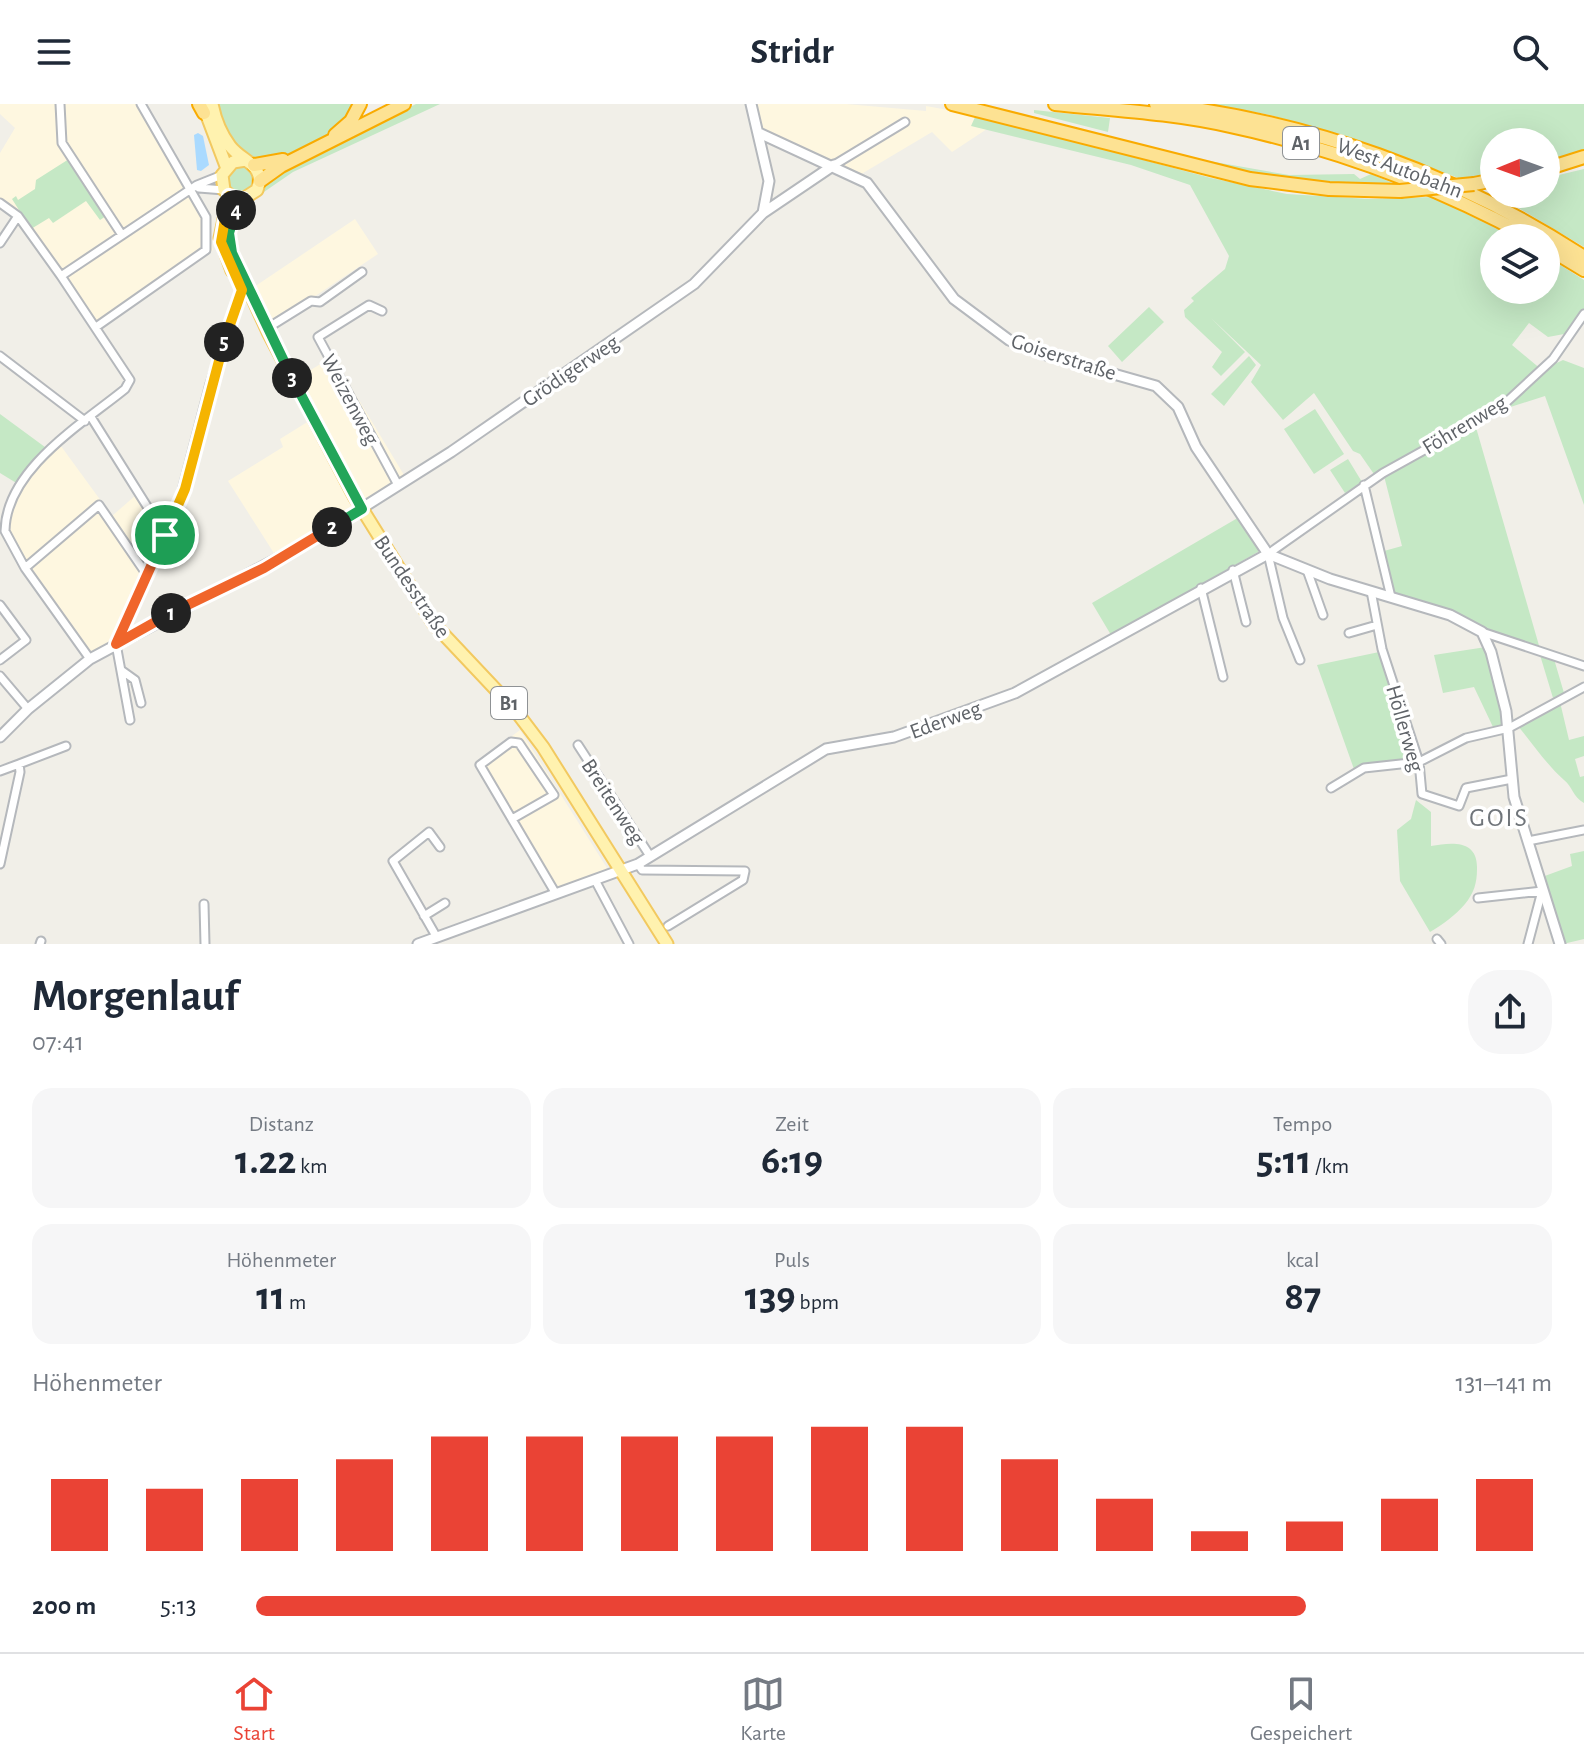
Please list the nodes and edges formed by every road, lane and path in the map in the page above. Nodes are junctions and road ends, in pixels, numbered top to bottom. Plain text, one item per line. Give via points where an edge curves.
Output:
1 (60, 104) edge
2 (141, 104) edge
3 (360, 104) edge
4 (404, 104) edge
5 (751, 104) edge
6 (952, 104) edge
7 (1055, 104) edge
8 (1156, 104) edge
9 (205, 106) edge
10 (905, 122) dead end
11 (759, 133) junction
12 (1584, 157) edge
13 (250, 163) junction
14 (834, 165) junction
15 (1560, 165) edge
16 (224, 171) junction
17 (260, 181) junction
18 (1480, 183) edge
19 (189, 190) junction
20 (226, 193) junction
21 (243, 199) junction
22 (0, 203) edge
23 (763, 213) junction
24 (18, 216) junction
25 (1502, 224) edge
26 (122, 235) junction
27 (1, 239) edge
28 (1560, 255) edge
29 (1584, 257) edge
30 (1584, 270) edge
31 (362, 272) dead end
32 (61, 276) junction
33 (242, 290) junction
34 (382, 311) dead end
35 (1584, 314) edge
36 (265, 326) junction
37 (96, 327) junction
38 (0, 356) edge
39 (88, 419) junction
40 (398, 485) junction
41 (1364, 485) junction
42 (362, 509) junction
43 (165, 535) junction
44 (1268, 554) junction
45 (25, 568) junction
46 (1233, 570) junction
47 (1307, 570) junction
48 (147, 575) junction
49 (1201, 588) junction
50 (1371, 591) junction
51 (1391, 597) junction
52 (0, 605) edge
53 (1323, 615) dead end
54 (1246, 622) dead end
55 (1377, 625) junction
56 (1482, 632) junction
57 (1349, 633) dead end
58 (116, 644) junction
59 (90, 659) junction
60 (0, 660) edge
61 (1300, 660) dead end
62 (1584, 666) edge
63 (121, 670) junction
64 (0, 676) edge
65 (1223, 677) dead end
66 (1583, 690) edge
67 (141, 703) dead end
68 (28, 709) junction
69 (130, 720) dead end
70 (1509, 728) junction
71 (0, 737) edge
72 (578, 745) dead end
73 (66, 746) dead end
74 (1419, 762) junction
75 (19, 764) junction
76 (0, 771) edge
77 (1512, 779) junction
78 (1331, 788) dead end
79 (512, 819) junction
80 (1584, 830) edge
81 (1528, 841) junction
82 (440, 847) dead end
83 (650, 856) junction
84 (0, 864) edge
85 (638, 864) junction
86 (620, 870) junction
87 (595, 880) junction
88 (1542, 891) junction
89 (556, 894) junction
90 (1478, 898) dead end
91 (445, 903) dead end
92 (204, 904) dead end
93 (424, 916) junction
94 (668, 926) dead end
95 (436, 936) junction
96 (205, 944) edge
97 (418, 944) edge
98 (629, 944) edge
99 (667, 944) edge
100 (1528, 944) edge
101 (1560, 944) edge

1 - 26 street via 62,143
2 - 19 street
3 - 13 highway via 351,121 333,136 277,162
4 - 17 highway
5 - 11 street
6 - 18 highway, bridge via 1250,179 1400,191
7 - 25 highway, West Autobahn / A1 via 1192,119 1314,146 1419,183
8 - 29 highway, West Autobahn / A1 via 1267,123 1378,156 1473,195
9 - 13 main road, Bundesstraße / B1 via 229,145
9 - 16 main road, Bundesstraße / B1
10 - 14 street
11 - 14 street, Goiserstraße
11 - 23 street via 769,181
12 - 15 highway
13 - 16 main road
13 - 17 main road, Bundesstraße / B1
14 - 23 street, Grödigerweg
14 - 44 street, Goiserstraße via 873,188 928,268 978,320 1043,354 1125,375 1167,394
16 - 19 street
16 - 20 main road, Bundesstraße / B1
17 - 21 main road, Bundesstraße / B1 via 255,193
19 - 20 street via 205,187
19 - 26 street
19 - 37 street via 206,217 206,250
20 - 21 main road
20 - 33 main road, Bundesstraße / B1 via 221,242
21 - 36 main road, Bundesstraße / B1 via 231,224 230,248
22 - 24 street
23 - 40 street, Grödigerweg via 694,284
24 - 27 street
24 - 32 street
26 - 32 street
28 - 30 highway
31 - 36 street via 320,302 311,301
32 - 37 street
33 - 36 main road, Bundesstraße / B1
33 - 43 street via 185,489
34 - 40 street, Weizenweg via 369,305 318,337
35 - 41 street, Föhrenweg via 1554,358 1500,408
36 - 42 main road, Bundesstraße / B1
37 - 39 street via 130,380
38 - 39 street
39 - 43 street
39 - 45 street via 18,487 5,531
40 - 42 street, Grödigerweg
41 - 44 street, Föhrenweg
41 - 51 street
42 - 58 street, Grödigerweg via 264,568
42 - 86 main road, Bundesstraße / B1 via 433,623 543,747
43 - 48 street
44 - 46 street, Ederweg
44 - 47 street
44 - 61 street via 1283,618
45 - 48 street via 99,505
45 - 59 street
46 - 49 street, Ederweg
46 - 54 street
47 - 50 street
47 - 53 street
48 - 58 street
49 - 65 street
49 - 83 street, Ederweg via 1015,693 906,734 818,752
50 - 51 street
50 - 55 street, Höllerweg
51 - 56 street via 1450,615
52 - 60 street via 26,640
55 - 57 street
55 - 74 street, Höllerweg
56 - 62 street
56 - 70 street
58 - 59 street, Grödigerweg
58 - 63 street
59 - 68 street, Grödigerweg
63 - 67 street via 135,680
63 - 69 street
64 - 68 street
66 - 70 street
68 - 71 street, Grödigerweg
70 - 74 street via 1466,738
70 - 77 street
72 - 83 street, Breitenweg
73 - 75 street
74 - 77 street, Höllerweg via 1422,794 1459,806 1466,788
74 - 78 street via 1364,768
75 - 76 street
75 - 84 street
77 - 81 street
79 - 79 street via 480,765 511,742 519,743 554,795
79 - 89 street
80 - 81 street
81 - 88 street
82 - 93 street via 429,832 393,861
83 - 85 street, Ederweg
85 - 86 street, Ederweg
85 - 94 street via 642,870 745,871 743,880
86 - 87 street, Ederweg
86 - 99 main road, Bundesstraße / B1
87 - 89 street, Ederweg
87 - 98 street
88 - 90 street
88 - 100 street
88 - 101 street
89 - 95 street, Ederweg
91 - 93 street
92 - 96 street
93 - 95 street
95 - 97 street, Ederweg

